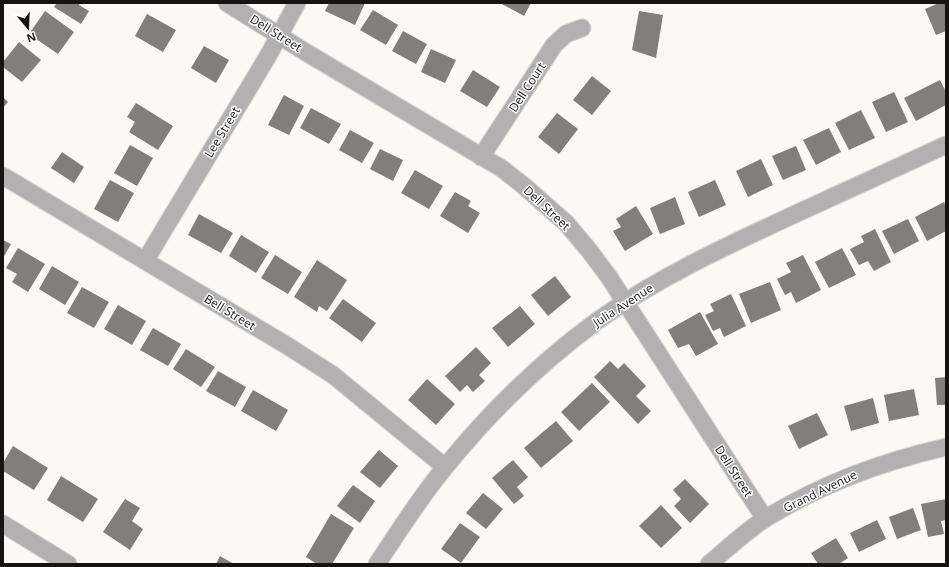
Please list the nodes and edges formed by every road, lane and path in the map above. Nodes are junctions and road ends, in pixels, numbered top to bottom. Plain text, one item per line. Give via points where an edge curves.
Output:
1 (227, 3) edge
2 (297, 3) edge
3 (582, 28) dead end
4 (280, 35) junction
5 (946, 145) edge
6 (482, 156) junction
7 (3, 176) edge
8 (145, 261) junction
9 (625, 303) junction
10 (946, 447) edge
11 (445, 467) junction
12 (765, 519) junction
13 (3, 524) edge
14 (68, 564) edge
15 (377, 564) edge
16 (710, 564) edge

1 - 4 street, Dell Street
2 - 4 street, Lee Street
3 - 6 street, Dell Court via 566,34 554,45
4 - 6 street, Dell Street
4 - 8 street, Lee Street
5 - 9 street, Julia Avenue via 732,243 648,287
6 - 9 street, Dell Street via 524,186 566,223 609,277
7 - 8 street, Bell Street
8 - 11 street, Bell Street via 333,375
9 - 11 street, Julia Avenue via 574,339 527,379 484,422
9 - 12 street, Dell Street
10 - 12 street, Grand Avenue via 908,456 838,480
11 - 15 street, Julia Avenue
12 - 16 street, Grand Avenue
13 - 14 street

